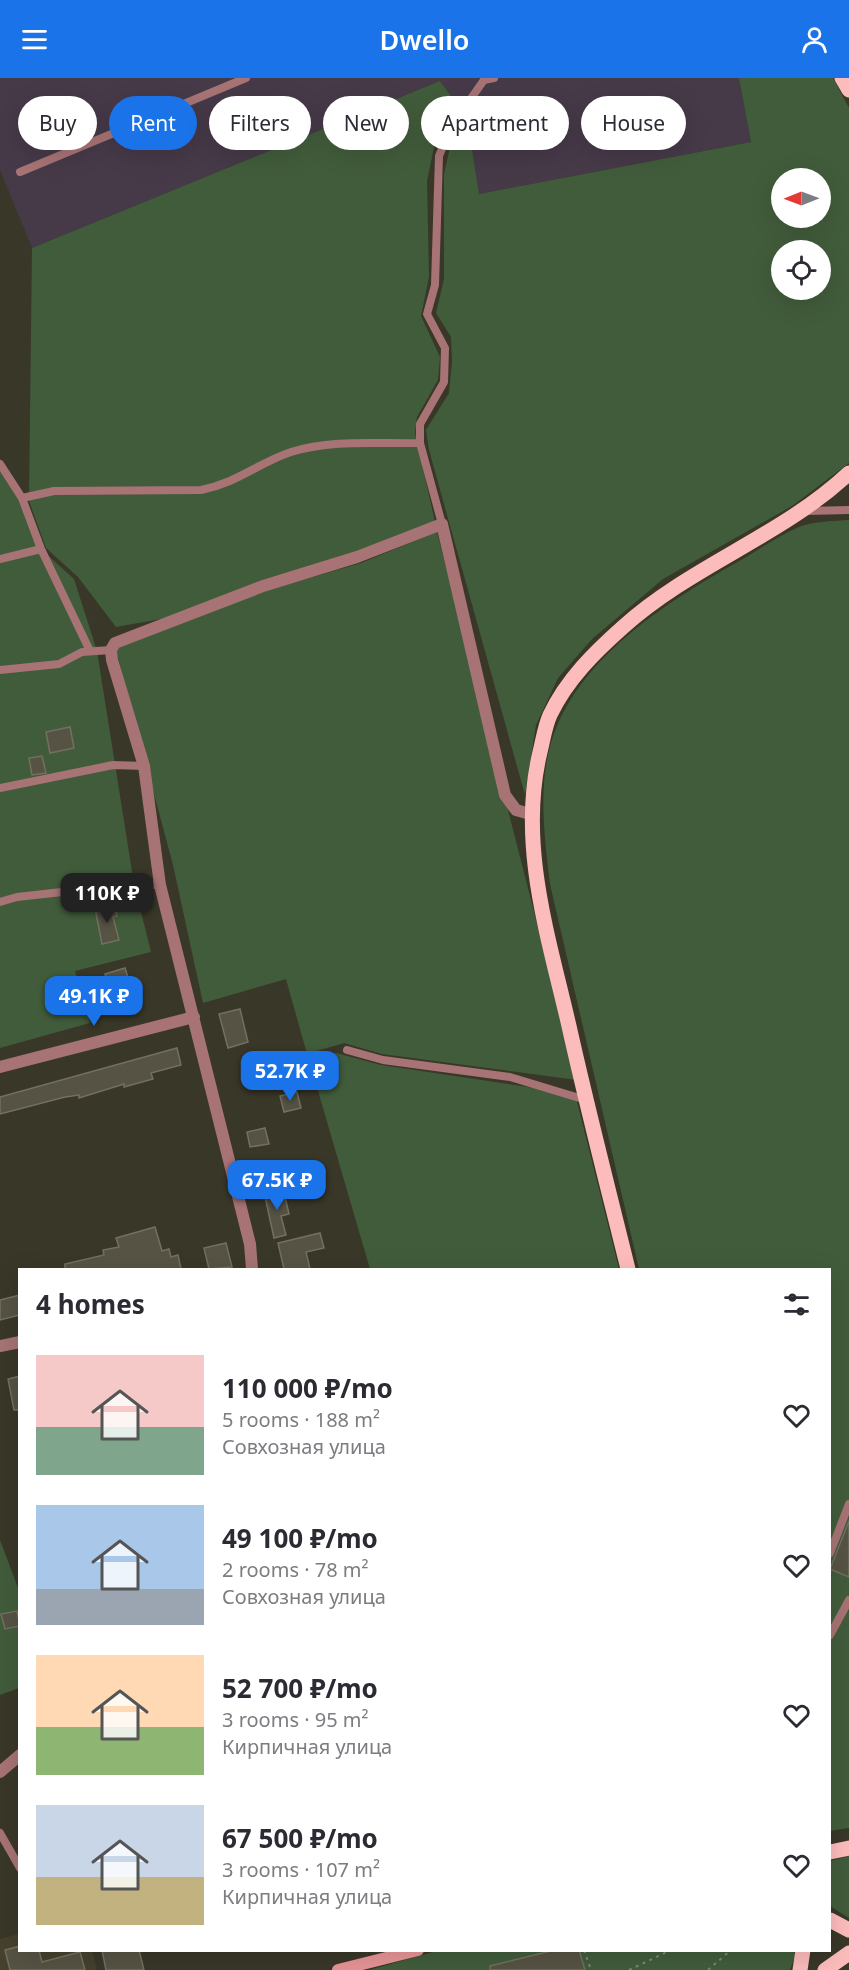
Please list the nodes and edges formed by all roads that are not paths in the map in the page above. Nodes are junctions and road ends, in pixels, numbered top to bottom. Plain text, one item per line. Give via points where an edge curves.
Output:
1 (246, 78) edge
2 (494, 78) edge
3 (842, 78) edge
4 (483, 79) edge
5 (849, 90) edge
6 (20, 172) dead end
7 (420, 443) junction
8 (0, 464) edge
9 (849, 473) edge
10 (22, 498) junction
11 (849, 510) edge
12 (804, 511) junction
13 (442, 524) junction
14 (41, 549) junction
15 (0, 560) edge
16 (90, 651) junction
17 (111, 651) junction
18 (0, 670) edge
19 (144, 766) junction
20 (0, 788) edge
21 (530, 814) junction
22 (160, 885) junction
23 (0, 902) edge
24 (195, 1017) junction
25 (347, 1050) dead end
26 (0, 1067) edge
27 (586, 1100) junction
28 (252, 1268) edge
29 (628, 1268) edge
30 (18, 1342) edge
31 (0, 1346) edge
32 (849, 1504) edge
33 (831, 1550) edge
34 (849, 1600) edge
35 (831, 1633) edge
36 (18, 1757) edge
37 (0, 1772) edge
38 (0, 1833) edge
39 (849, 1848) edge
40 (831, 1852) edge
41 (18, 1864) edge
42 (831, 1921) edge
43 (849, 1930) edge
44 (410, 1952) edge
45 (803, 1952) edge
46 (849, 1953) edge
47 (338, 1970) edge
48 (800, 1970) edge
49 (825, 1970) edge

1 - 6 lane
2 - 4 lane
3 - 5 main road
4 - 7 lane via 451,127 439,156 435,285 427,314 445,348 444,382 420,424
7 - 10 lane via 316,445 288,453 225,485 201,490 54,491
7 - 13 lane
8 - 10 lane
9 - 12 main road
10 - 14 lane
11 - 12 lane
12 - 21 main road via 670,588 591,657 568,684 549,716 533,780
13 - 17 street via 357,557 263,586 115,643
13 - 21 street via 505,795 516,810
14 - 15 lane
14 - 16 lane
16 - 17 lane
16 - 18 lane via 59,664
17 - 19 street
19 - 20 lane via 113,765
19 - 22 street
21 - 27 main road via 542,909
22 - 23 lane via 134,884
22 - 24 street
24 - 26 street
24 - 28 street via 250,1244
25 - 27 lane via 383,1060 510,1077
27 - 29 main road
30 - 31 street
32 - 33 lane
34 - 35 lane
36 - 37 street
38 - 41 lane
39 - 40 main road
42 - 43 main road
44 - 47 main road
45 - 48 main road
46 - 49 main road

